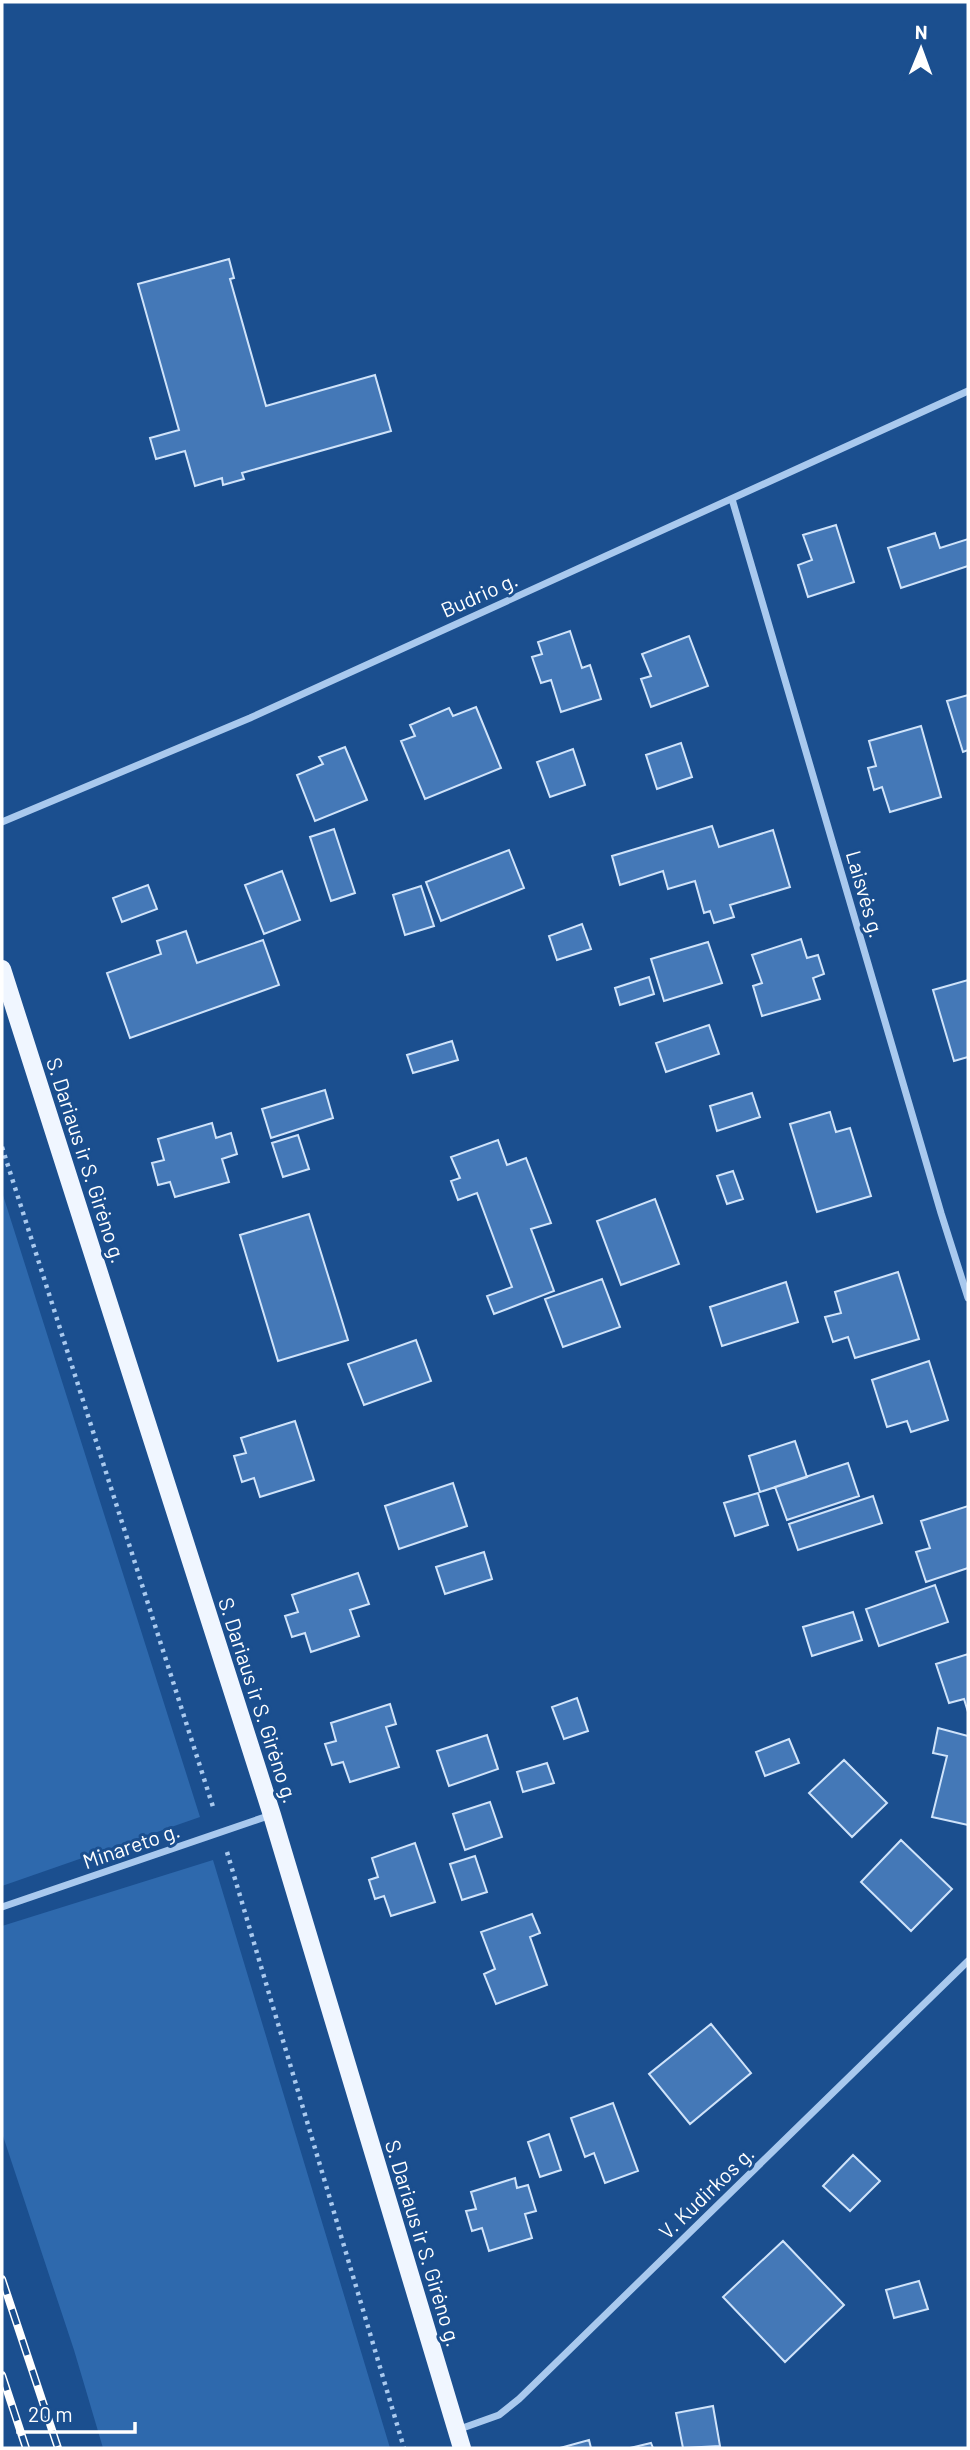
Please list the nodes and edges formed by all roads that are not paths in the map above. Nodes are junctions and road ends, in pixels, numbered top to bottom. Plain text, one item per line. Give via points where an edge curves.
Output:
1 (968, 391) edge
2 (732, 499) junction
3 (2, 822) edge
4 (2, 969) edge
5 (968, 1298) edge
6 (272, 1815) junction
7 (2, 1907) edge
8 (968, 1961) edge
9 (457, 2430) junction
10 (462, 2448) edge

1 - 2 street, Budrio g.
2 - 3 street, Budrio g. via 250,719
2 - 5 street, Laisvės g.
4 - 6 main road, S. Dariaus ir S. Girėno g.
6 - 7 street, Minareto g.
6 - 9 main road, S. Dariaus ir S. Girėno g.
8 - 9 street, V. Kudirkos g. via 519,2399 499,2415
9 - 10 main road, S. Dariaus ir S. Girėno g.

